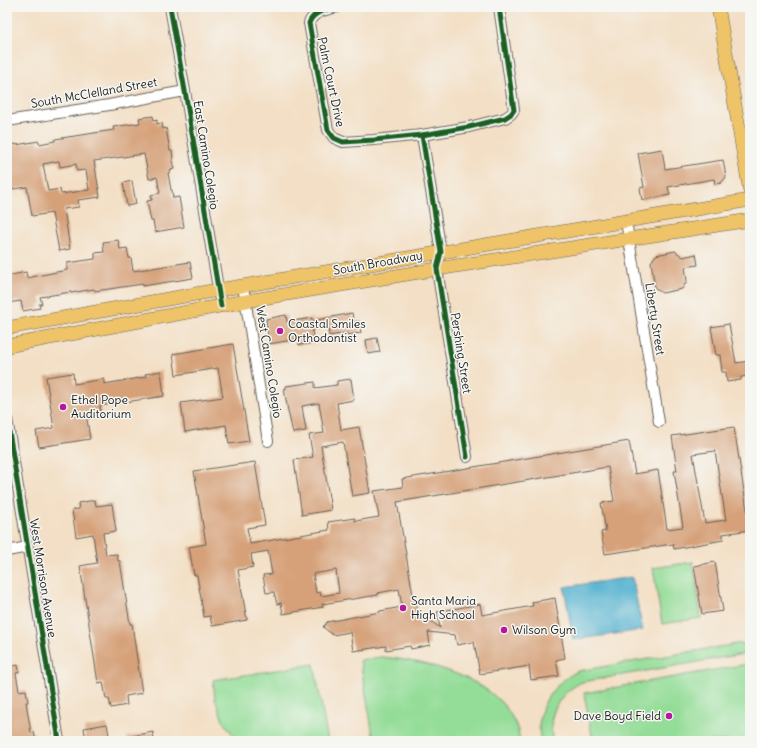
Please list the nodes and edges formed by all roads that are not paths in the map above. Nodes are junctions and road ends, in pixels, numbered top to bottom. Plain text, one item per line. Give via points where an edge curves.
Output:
1 (170, 7) edge
2 (338, 7) edge
3 (499, 7) edge
4 (718, 7) edge
5 (185, 91) junction
6 (7, 121) edge
7 (422, 135) junction
8 (750, 192) edge
9 (750, 200) edge
10 (750, 220) edge
11 (626, 221) junction
12 (629, 239) junction
13 (441, 252) junction
14 (437, 269) junction
15 (243, 286) junction
16 (218, 290) junction
17 (246, 301) junction
18 (221, 306) junction
19 (7, 328) edge
20 (7, 346) edge
21 (7, 419) edge
22 (659, 422) dead end
23 (268, 441) dead end
24 (467, 457) dead end
25 (28, 547) junction
26 (7, 551) edge
27 (59, 741) edge

1 - 5 street, East Camino Colegio
2 - 7 street, Palm Court Drive via 318,13 311,17 309,23 328,130 334,138 343,142
3 - 7 street, Palm Court Drive via 514,110 505,118
4 - 8 main road
5 - 6 street, South McClelland Street
5 - 16 street, East Camino Colegio
7 - 13 street
9 - 11 main road, South Broadway
10 - 12 main road, South Broadway
11 - 12 street, Liberty Street
11 - 13 main road, South Broadway
12 - 14 main road, South Broadway
12 - 22 street, Liberty Street
13 - 14 street, Pershing Street
13 - 15 main road, South Broadway
14 - 17 main road, South Broadway
14 - 24 street, Pershing Street
15 - 16 main road, South Broadway
15 - 17 street, West Camino Colegio
16 - 18 street, East Camino Colegio
16 - 19 main road, South Broadway
17 - 18 main road, South Broadway
17 - 23 street, West Camino Colegio
18 - 20 main road, South Broadway
21 - 25 street, West Morrison Avenue
25 - 26 street
25 - 27 street, West Morrison Avenue

